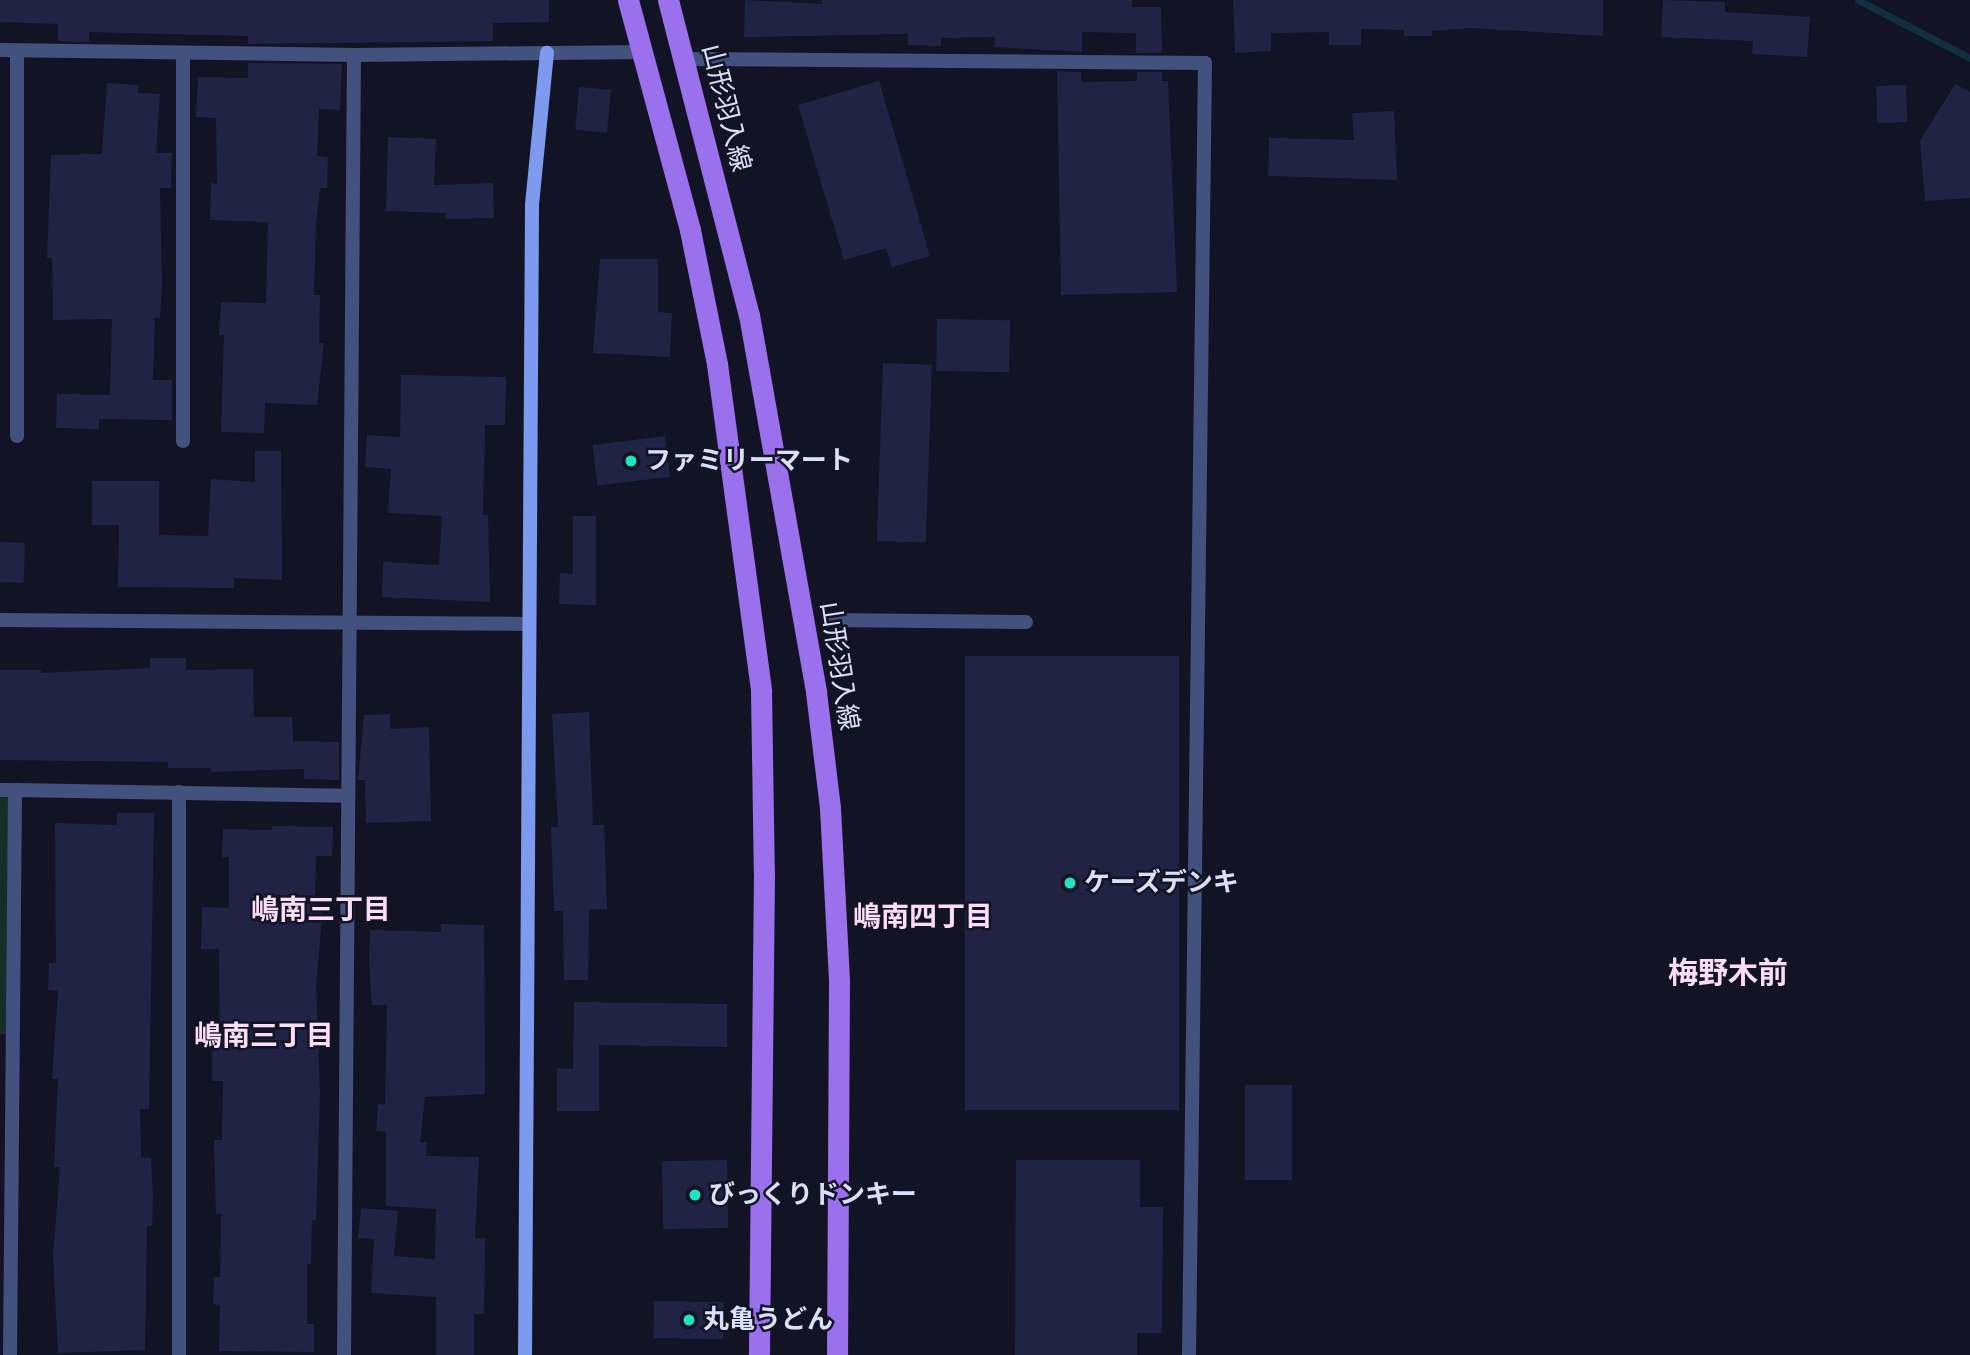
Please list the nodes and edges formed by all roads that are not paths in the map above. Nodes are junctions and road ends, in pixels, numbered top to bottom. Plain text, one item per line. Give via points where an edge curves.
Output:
1 (628, 0) edge
2 (668, 0) edge
3 (0, 50) edge
4 (17, 50) junction
5 (643, 52) junction
6 (547, 53) junction
7 (183, 54) junction
8 (354, 55) junction
9 (685, 59) junction
10 (17, 436) dead end
11 (183, 441) dead end
12 (0, 620) edge
13 (830, 620) dead end
14 (346, 622) junction
15 (1026, 622) dead end
16 (528, 624) junction
17 (8, 790) edge
18 (179, 792) junction
19 (346, 796) junction
20 (6, 1034) edge
21 (10, 1355) edge
22 (179, 1355) edge
23 (344, 1355) edge
24 (525, 1355) edge
25 (759, 1355) edge
26 (837, 1355) edge
27 (1189, 1355) edge

1 - 5 main road
2 - 9 main road, 山形羽入線
3 - 4 street
4 - 7 street
4 - 10 street
5 - 6 street
5 - 25 main road via 690,230 717,364 761,691 764,873
6 - 8 street
6 - 16 street via 532,205
7 - 8 street
7 - 11 street
8 - 14 street
9 - 26 main road, 山形羽入線 via 749,315 816,692 830,808 840,1060
9 - 27 street via 1205,63
12 - 14 street
13 - 15 street
14 - 16 street
14 - 19 street
16 - 24 street
17 - 18 street
17 - 20 street
18 - 19 street
18 - 22 street
19 - 23 street
20 - 21 street

